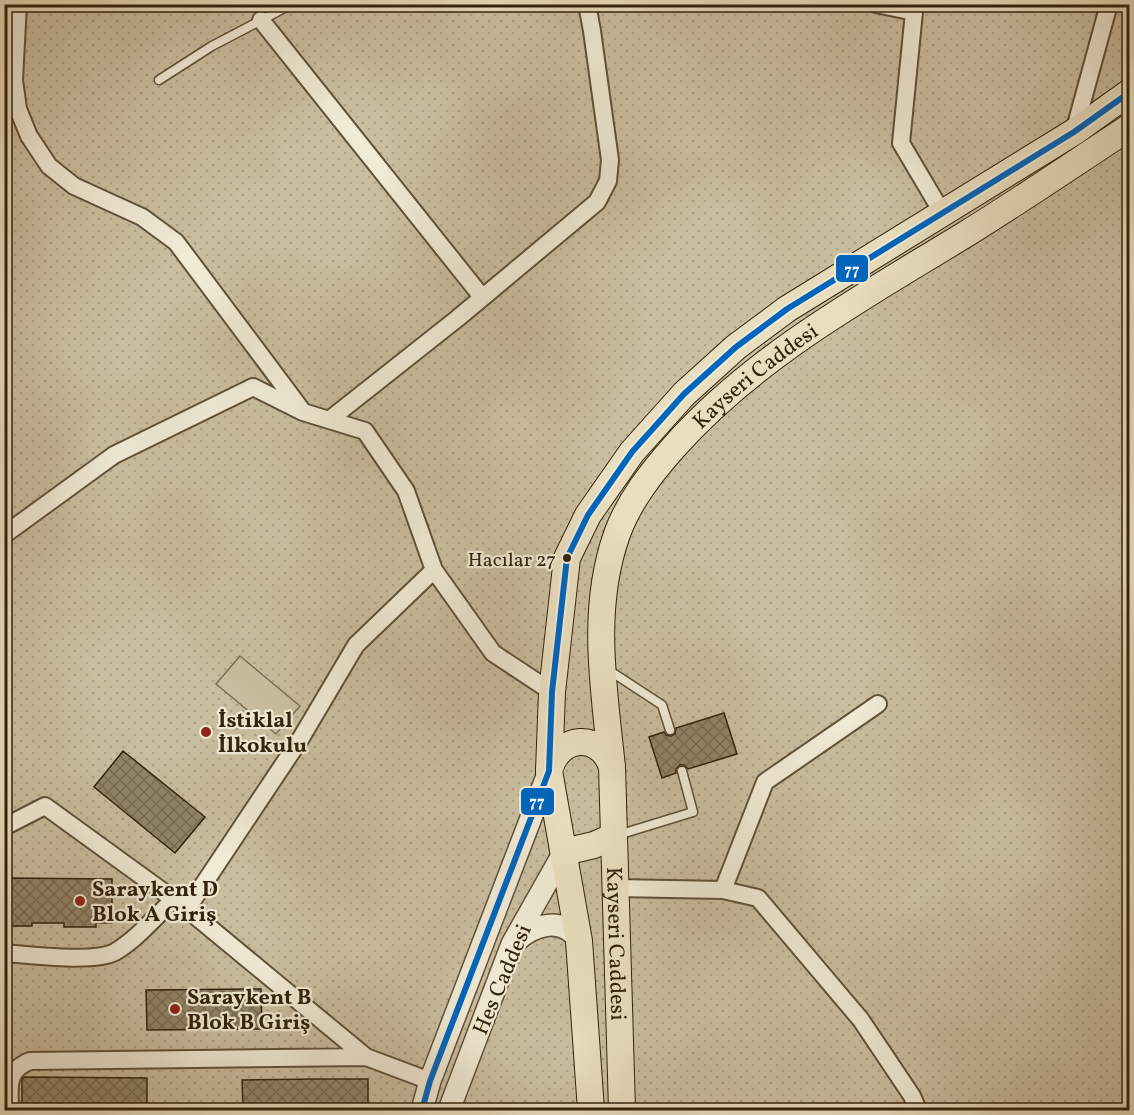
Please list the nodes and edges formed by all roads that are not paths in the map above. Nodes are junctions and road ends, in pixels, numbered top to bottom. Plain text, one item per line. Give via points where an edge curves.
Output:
1 (18, 4) edge
2 (292, 4) edge
3 (587, 4) edge
4 (876, 4) edge
5 (1108, 4) edge
6 (261, 20) junction
7 (159, 80) dead end
8 (1130, 92) edge
9 (1130, 127) edge
10 (1074, 132) junction
11 (944, 214) junction
12 (482, 297) junction
13 (303, 412) junction
14 (329, 420) junction
15 (4, 535) edge
16 (434, 570) junction
17 (602, 666) junction
18 (552, 692) junction
19 (878, 704) dead end
20 (670, 730) dead end
21 (682, 771) dead end
22 (612, 772) junction
23 (550, 776) junction
24 (4, 827) edge
25 (614, 836) junction
26 (564, 852) junction
27 (616, 888) junction
28 (723, 890) junction
29 (180, 905) junction
30 (579, 941) junction
31 (512, 944) junction
32 (4, 953) edge
33 (366, 1057) junction
34 (430, 1081) junction
35 (10, 1110) edge
36 (422, 1110) edge
37 (449, 1110) edge
38 (591, 1110) edge
39 (622, 1110) edge
40 (918, 1110) edge

1 - 13 street via 14,80 18,109 29,136 49,166 74,186 142,217 176,243
2 - 6 lane
3 - 12 street via 610,160 608,181 597,202
4 - 11 street via 914,12 901,143
5 - 10 street
6 - 7 lane
6 - 12 street
8 - 10 main road, Kayseri Caddesi
9 - 17 main road, Kayseri Caddesi via 800,337 721,399 682,438 646,479 618,533 602,594
10 - 11 main road, Kayseri Caddesi
11 - 18 main road, Kayseri Caddesi via 787,309 736,347 684,394 632,452 588,514 567,558
12 - 14 street
13 - 14 street
13 - 15 street via 253,387 114,455
14 - 16 street via 365,431 377,448 406,491
16 - 18 street via 493,653
16 - 29 street via 356,645 301,738
17 - 20 lane via 662,705
17 - 22 main road, Kayseri Caddesi
18 - 23 main road, Kayseri Caddesi
19 - 28 street via 765,782
21 - 25 lane via 693,812
22 - 23 main road via 609,758 596,746 579,742 556,754
22 - 25 main road, Kayseri Caddesi
23 - 26 main road, Kayseri Caddesi
23 - 34 street, Hes Caddesi
24 - 29 street via 45,806
25 - 26 main road
25 - 27 main road, Kayseri Caddesi
26 - 30 main road, Kayseri Caddesi
26 - 31 street, Hes Caddesi
27 - 28 street
27 - 39 main road, Kayseri Caddesi
28 - 40 street via 758,898 861,1020
29 - 32 street via 113,953 98,957
29 - 33 street
30 - 31 street via 568,928 549,924 524,933
30 - 38 main road, Kayseri Caddesi
31 - 37 street, Hes Caddesi
33 - 34 street
33 - 35 street via 30,1061 11,1076
34 - 36 street, Hes Caddesi

